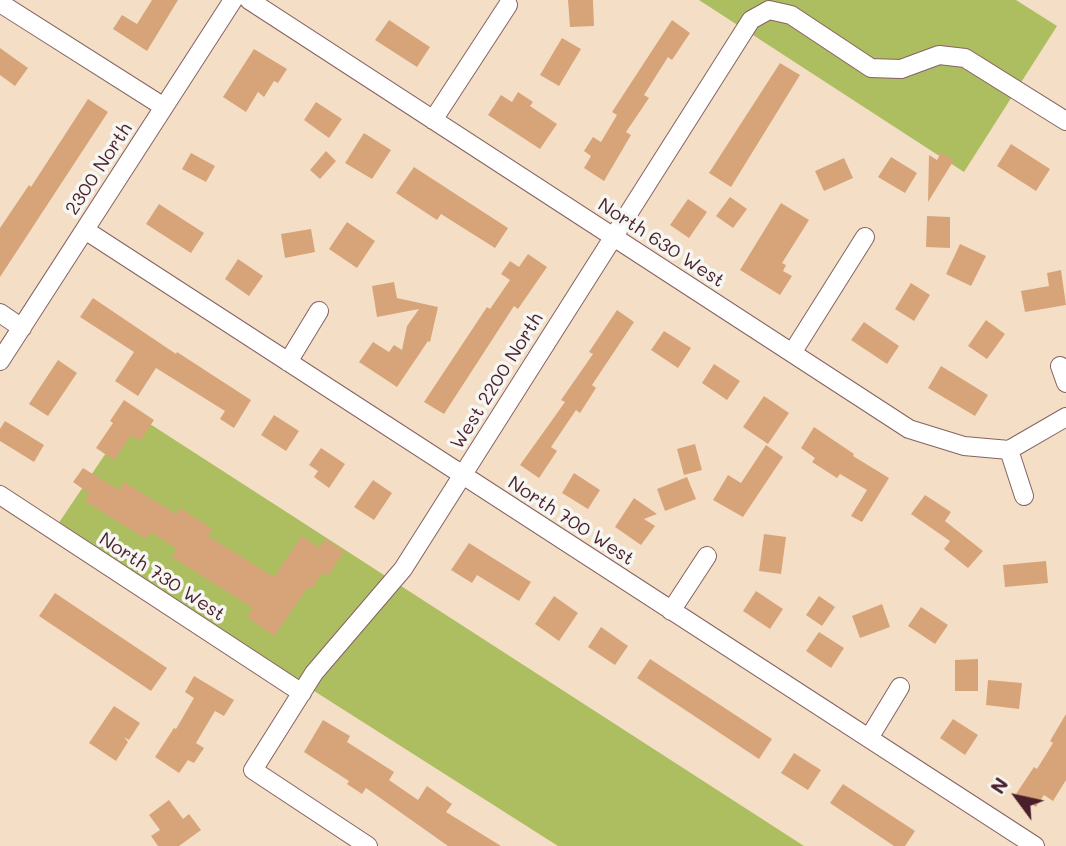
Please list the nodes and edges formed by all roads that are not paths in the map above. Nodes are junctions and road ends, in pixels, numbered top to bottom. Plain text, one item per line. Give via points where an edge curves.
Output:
1 (233, 0) edge
2 (249, 0) edge
3 (0, 3) edge
4 (508, 5) dead end
5 (164, 107) junction
6 (433, 120) junction
7 (1066, 121) edge
8 (85, 230) junction
9 (614, 237) junction
10 (865, 237) dead end
11 (319, 311) dead end
12 (0, 313) edge
13 (22, 328) junction
14 (792, 353) junction
15 (0, 361) edge
16 (288, 362) junction
17 (1066, 417) edge
18 (1009, 450) junction
19 (462, 475) junction
20 (0, 495) edge
21 (1024, 496) dead end
22 (707, 556) dead end
23 (671, 611) junction
24 (900, 687) dead end
25 (302, 693) junction
26 (869, 738) junction
27 (368, 846) edge
28 (1035, 846) edge

1 - 5 street, 2300 North
2 - 6 street, North 630 West
3 - 5 street
4 - 6 street
5 - 8 street, 2300 North
6 - 9 street, North 630 West
7 - 9 street, West 2200 North via 965,58 939,55 901,69 871,68 791,15 769,10 751,20
8 - 13 street, 2300 North
8 - 16 street, North 700 West
9 - 14 street, North 630 West
9 - 19 street, West 2200 North
10 - 14 street
11 - 16 street
12 - 13 street
13 - 15 street, 2300 North
14 - 18 street, North 630 West via 909,429 964,446
16 - 19 street, North 700 West
17 - 18 street
18 - 21 street
19 - 23 street, North 700 West
19 - 25 street, West 2200 North via 403,569
20 - 25 street, North 730 West
22 - 23 street
23 - 26 street, North 700 West
24 - 26 street
25 - 27 street, West 2200 North via 253,770
26 - 28 street, North 700 West

